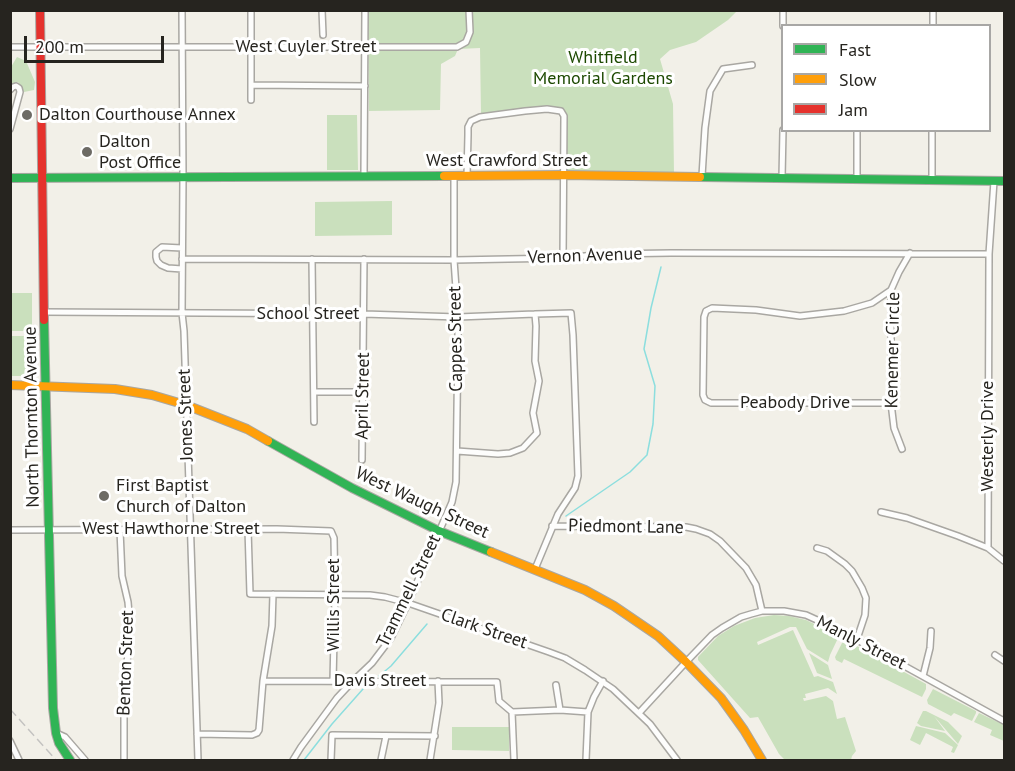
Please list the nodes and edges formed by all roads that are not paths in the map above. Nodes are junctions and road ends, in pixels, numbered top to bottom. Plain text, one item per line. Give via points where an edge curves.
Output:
1 (40, 10) edge
2 (182, 10) edge
3 (251, 10) edge
4 (322, 10) edge
5 (365, 10) edge
6 (470, 13) edge
7 (322, 35) dead end
8 (10, 47) edge
9 (41, 47) junction
10 (182, 47) junction
11 (251, 47) junction
12 (365, 47) junction
13 (752, 65) dead end
14 (251, 85) junction
15 (364, 86) junction
16 (10, 90) edge
17 (251, 99) dead end
18 (10, 129) edge
19 (783, 132) edge
20 (857, 132) edge
21 (932, 132) edge
22 (564, 175) junction
23 (364, 176) junction
24 (454, 177) junction
25 (467, 177) junction
26 (702, 177) junction
27 (10, 178) edge
28 (43, 178) junction
29 (183, 178) junction
30 (782, 178) junction
31 (857, 178) junction
32 (932, 180) junction
33 (994, 181) junction
34 (1005, 181) edge
35 (182, 248) junction
36 (910, 253) junction
37 (989, 254) junction
38 (563, 258) junction
39 (182, 259) junction
40 (312, 259) junction
41 (364, 260) junction
42 (454, 260) junction
43 (182, 269) junction
44 (891, 290) junction
45 (44, 312) junction
46 (182, 313) junction
47 (313, 314) junction
48 (364, 314) junction
49 (535, 314) junction
50 (458, 317) junction
51 (10, 385) edge
52 (45, 386) junction
53 (314, 392) junction
54 (363, 392) junction
55 (891, 403) junction
56 (186, 405) junction
57 (314, 422) dead end
58 (902, 449) dead end
59 (457, 451) junction
60 (362, 460) dead end
61 (452, 502) joint
62 (881, 512) dead end
63 (552, 526) junction
64 (10, 530) edge
65 (50, 530) junction
66 (120, 530) junction
67 (189, 530) junction
68 (248, 530) junction
69 (331, 531) joint
70 (439, 531) junction
71 (817, 548) dead end
72 (988, 548) junction
73 (1005, 561) edge
74 (535, 569) junction
75 (273, 594) junction
76 (335, 595) junction
77 (408, 603) junction
78 (762, 611) junction
79 (931, 631) dead end
80 (857, 639) junction
81 (995, 655) dead end
82 (1005, 661) edge
83 (686, 662) junction
84 (923, 676) junction
85 (264, 681) junction
86 (333, 681) junction
87 (438, 681) junction
88 (603, 681) junction
89 (352, 682) junction
90 (556, 685) dead end
91 (560, 710) junction
92 (512, 711) junction
93 (588, 712) junction
94 (639, 712) junction
95 (1005, 721) edge
96 (56, 733) junction
97 (197, 734) junction
98 (386, 736) junction
99 (435, 736) junction
100 (10, 741) edge
101 (19, 760) edge
102 (70, 760) edge
103 (85, 760) edge
104 (124, 760) edge
105 (198, 760) edge
106 (292, 760) edge
107 (332, 760) edge
108 (381, 760) edge
109 (430, 760) edge
110 (514, 760) edge
111 (586, 760) edge
112 (677, 760) edge
113 (762, 760) edge

1 - 9 street, North Thornton Avenue
2 - 10 street, Jones Street
3 - 11 street
4 - 7 street
5 - 12 street
6 - 12 street, West Cuyler Street via 470,32 466,42 457,47
8 - 9 street, West Cuyler Street
9 - 10 street, West Cuyler Street
9 - 28 street, North Thornton Avenue
10 - 11 street, West Cuyler Street
10 - 29 street, Jones Street
11 - 12 street, West Cuyler Street
11 - 14 street
12 - 15 street
13 - 26 street via 723,69 710,91
14 - 15 street
14 - 17 street
15 - 23 street
16 - 18 street via 16,86 20,92
19 - 30 street
20 - 31 street
21 - 32 street
22 - 25 street, West Crawford Street
22 - 25 street via 564,116 561,111 547,109 471,121
22 - 26 street, West Crawford Street
22 - 38 street
23 - 24 street, West Crawford Street
23 - 29 street, West Crawford Street
24 - 25 street, West Crawford Street
24 - 42 street, Cappes Street
26 - 30 street, West Crawford Street
27 - 28 street, West Crawford Street
28 - 29 street, West Crawford Street
28 - 45 street, North Thornton Avenue
29 - 35 street, Jones Street
30 - 31 street, West Crawford Street
31 - 32 street, West Crawford Street
32 - 33 street, West Crawford Street
33 - 34 street, West Crawford Street
33 - 37 street, Westerly Drive
35 - 39 street, Jones Street
35 - 43 street via 162,247 156,257 161,265
36 - 37 street, Vernon Avenue
36 - 38 street, Vernon Avenue via 660,253
36 - 44 street, Kenemer Circle
37 - 72 street, Westerly Drive
38 - 42 street, Vernon Avenue
39 - 40 street, Vernon Avenue
39 - 43 street, Jones Street
40 - 41 street, Vernon Avenue
40 - 47 street
41 - 42 street, Vernon Avenue
41 - 48 street, April Street
42 - 50 street, Cappes Street
43 - 46 street, Jones Street
44 - 55 street, Kenemer Circle
44 - 55 street, Peabody Drive via 872,303 844,311 800,316 712,308 704,317 704,395 711,403
45 - 46 street, School Street
45 - 52 street, North Thornton Avenue
46 - 47 street, School Street
46 - 56 street, Jones Street
47 - 48 street, School Street
47 - 53 street
48 - 50 street, School Street
48 - 54 street, April Street
49 - 50 street, School Street
49 - 59 street via 539,381 533,413 537,433 523,448 510,453
49 - 63 street, School Street via 571,314 573,335 577,482
50 - 59 street, Cappes Street
51 - 52 street, West Waugh Street
52 - 56 street, West Waugh Street via 115,389
52 - 65 street, North Thornton Avenue
53 - 54 street
53 - 57 street
54 - 60 street, April Street
55 - 58 street, Kenemer Circle
56 - 67 street, Jones Street
56 - 70 street, West Waugh Street via 247,429
59 - 61 street, Cappes Street
61 - 70 street, Trammell Street
62 - 72 street
63 - 74 street
63 - 78 street, Piedmont Lane via 696,528 720,541 746,568 756,585
64 - 65 street, West Hawthorne Street
65 - 66 street, West Hawthorne Street
65 - 96 street, North Thornton Avenue
66 - 67 street, West Hawthorne Street
66 - 104 street, Benton Street via 130,625
67 - 68 street, West Hawthorne Street
67 - 97 street, Jones Street
68 - 69 street, West Hawthorne Street
68 - 75 street, Clark Street via 250,594
69 - 76 street, Willis Street
70 - 74 street, West Waugh Street
70 - 77 street, Trammell Street
71 - 80 street via 845,564 862,588 865,615
72 - 73 street
74 - 83 street, West Waugh Street via 614,606 658,636
75 - 76 street, Clark Street
75 - 85 street
76 - 77 street, Clark Street via 385,597
76 - 86 street, Willis Street
77 - 88 street, Clark Street via 565,658
77 - 89 street, Trammell Street via 390,638
78 - 80 street, Manly Street via 806,615
78 - 83 street, Manly Street via 722,628
79 - 84 street
80 - 84 street, Manly Street
81 - 82 street
83 - 94 street, Manly Street
83 - 113 street, West Waugh Street via 721,698
84 - 95 street, Manly Street
85 - 86 street, Davis Street
85 - 97 street via 257,734
86 - 89 street, Davis Street
87 - 89 street, Davis Street
87 - 92 street, Davis Street via 497,682 499,700
87 - 99 street
88 - 93 street
88 - 94 street, Clark Street
89 - 106 street, Trammell Street
90 - 91 street
91 - 92 street
91 - 93 street
92 - 110 street
93 - 111 street
94 - 112 street, Clark Street
96 - 102 street
96 - 103 street via 65,737
97 - 105 street, Jones Street
98 - 99 street
98 - 107 street via 332,735
98 - 108 street
99 - 109 street
100 - 101 street

